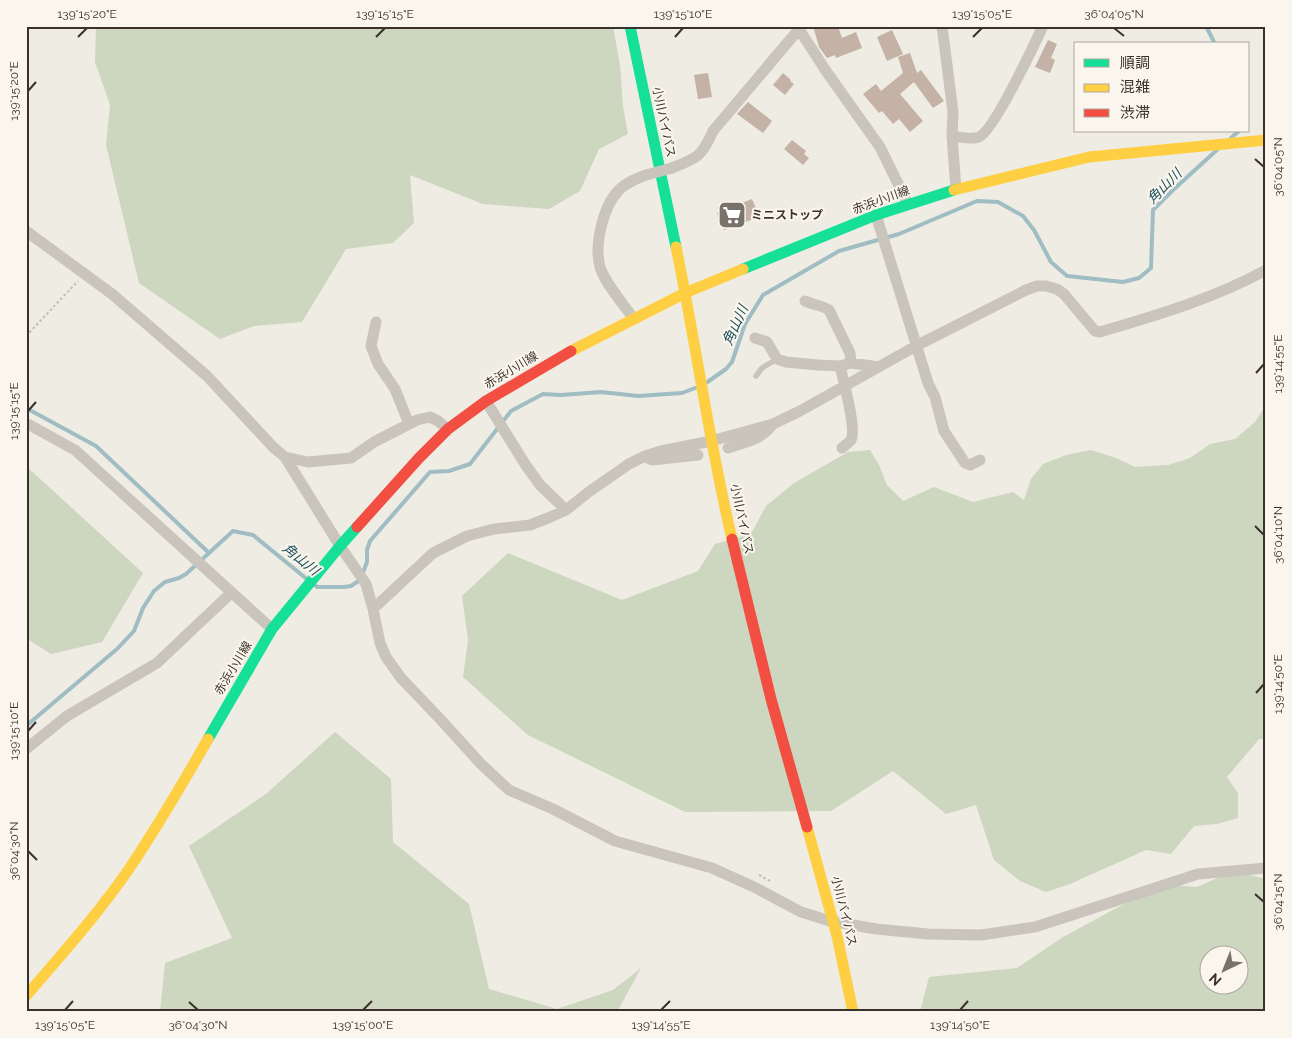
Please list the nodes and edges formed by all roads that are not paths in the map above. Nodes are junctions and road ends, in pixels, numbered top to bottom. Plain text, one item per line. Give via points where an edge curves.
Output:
1 (630, 26) edge
2 (942, 26) edge
3 (1043, 26) edge
4 (798, 28) edge
5 (952, 136) junction
6 (1266, 140) edge
7 (956, 189) junction
8 (908, 204) junction
9 (876, 215) junction
10 (26, 231) edge
11 (1266, 270) edge
12 (685, 293) junction
13 (805, 301) dead end
14 (634, 319) junction
15 (376, 322) dead end
16 (755, 338) dead end
17 (916, 346) junction
18 (777, 359) junction
19 (846, 365) junction
20 (879, 367) junction
21 (756, 376) dead end
22 (844, 386) junction
23 (486, 401) junction
24 (26, 423) edge
25 (409, 424) junction
26 (773, 424) junction
27 (448, 429) junction
28 (711, 441) junction
29 (728, 448) dead end
30 (842, 448) dead end
31 (698, 455) dead end
32 (645, 456) junction
33 (285, 458) junction
34 (980, 460) dead end
35 (566, 510) junction
36 (340, 546) junction
37 (231, 593) junction
38 (373, 609) junction
39 (272, 629) junction
40 (26, 749) edge
41 (1266, 868) edge
42 (832, 921) junction
43 (26, 996) edge
44 (853, 1012) edge

1 - 12 main road, 小川バイパス
2 - 5 street via 953,112
3 - 5 street via 999,113 983,135 978,138
4 - 8 street via 880,147
4 - 14 street, bridge via 713,131 698,156 628,182 612,198 598,238 600,265
5 - 7 street
6 - 7 main road, 赤浜小川線 via 1089,157
7 - 8 main road, 赤浜小川線
8 - 9 main road, 赤浜小川線
9 - 12 main road, 赤浜小川線
9 - 17 street
10 - 33 street via 112,294 207,376
11 - 17 street via 1195,303 1100,332 1064,294 1057,289 1037,286
12 - 14 main road, 赤浜小川線
12 - 28 main road, 小川バイパス
13 - 19 street via 829,310 850,353
14 - 23 main road, 赤浜小川線 via 569,352
15 - 25 street via 371,346 378,364 395,389
16 - 18 street via 767,342
17 - 20 street
17 - 34 street via 944,432 965,463 970,465
18 - 19 street via 801,364
18 - 21 lane
19 - 20 street
19 - 22 street
20 - 22 street
22 - 26 street
22 - 30 street via 852,432 851,440
23 - 27 main road, 赤浜小川線
23 - 35 street via 524,464
24 - 37 street via 75,450
25 - 27 street via 430,417
25 - 33 street via 351,458 308,462
26 - 28 street
26 - 29 street via 759,437
27 - 36 main road, 赤浜小川線
28 - 32 street
28 - 42 main road, 小川バイパス via 748,608
31 - 32 street via 652,460
32 - 35 street
33 - 36 street
35 - 38 street via 530,525 467,536 433,553
36 - 38 street via 366,584
36 - 39 main road, 赤浜小川線
37 - 39 street
37 - 40 street via 157,662 67,716
38 - 42 street via 380,643 401,678 480,764 509,790 554,809 615,842 712,868 801,912
39 - 43 main road, 赤浜小川線 via 177,793 128,870 82,931
41 - 42 street via 1198,874 1036,927 981,935 928,934
42 - 44 main road, 小川バイパス

